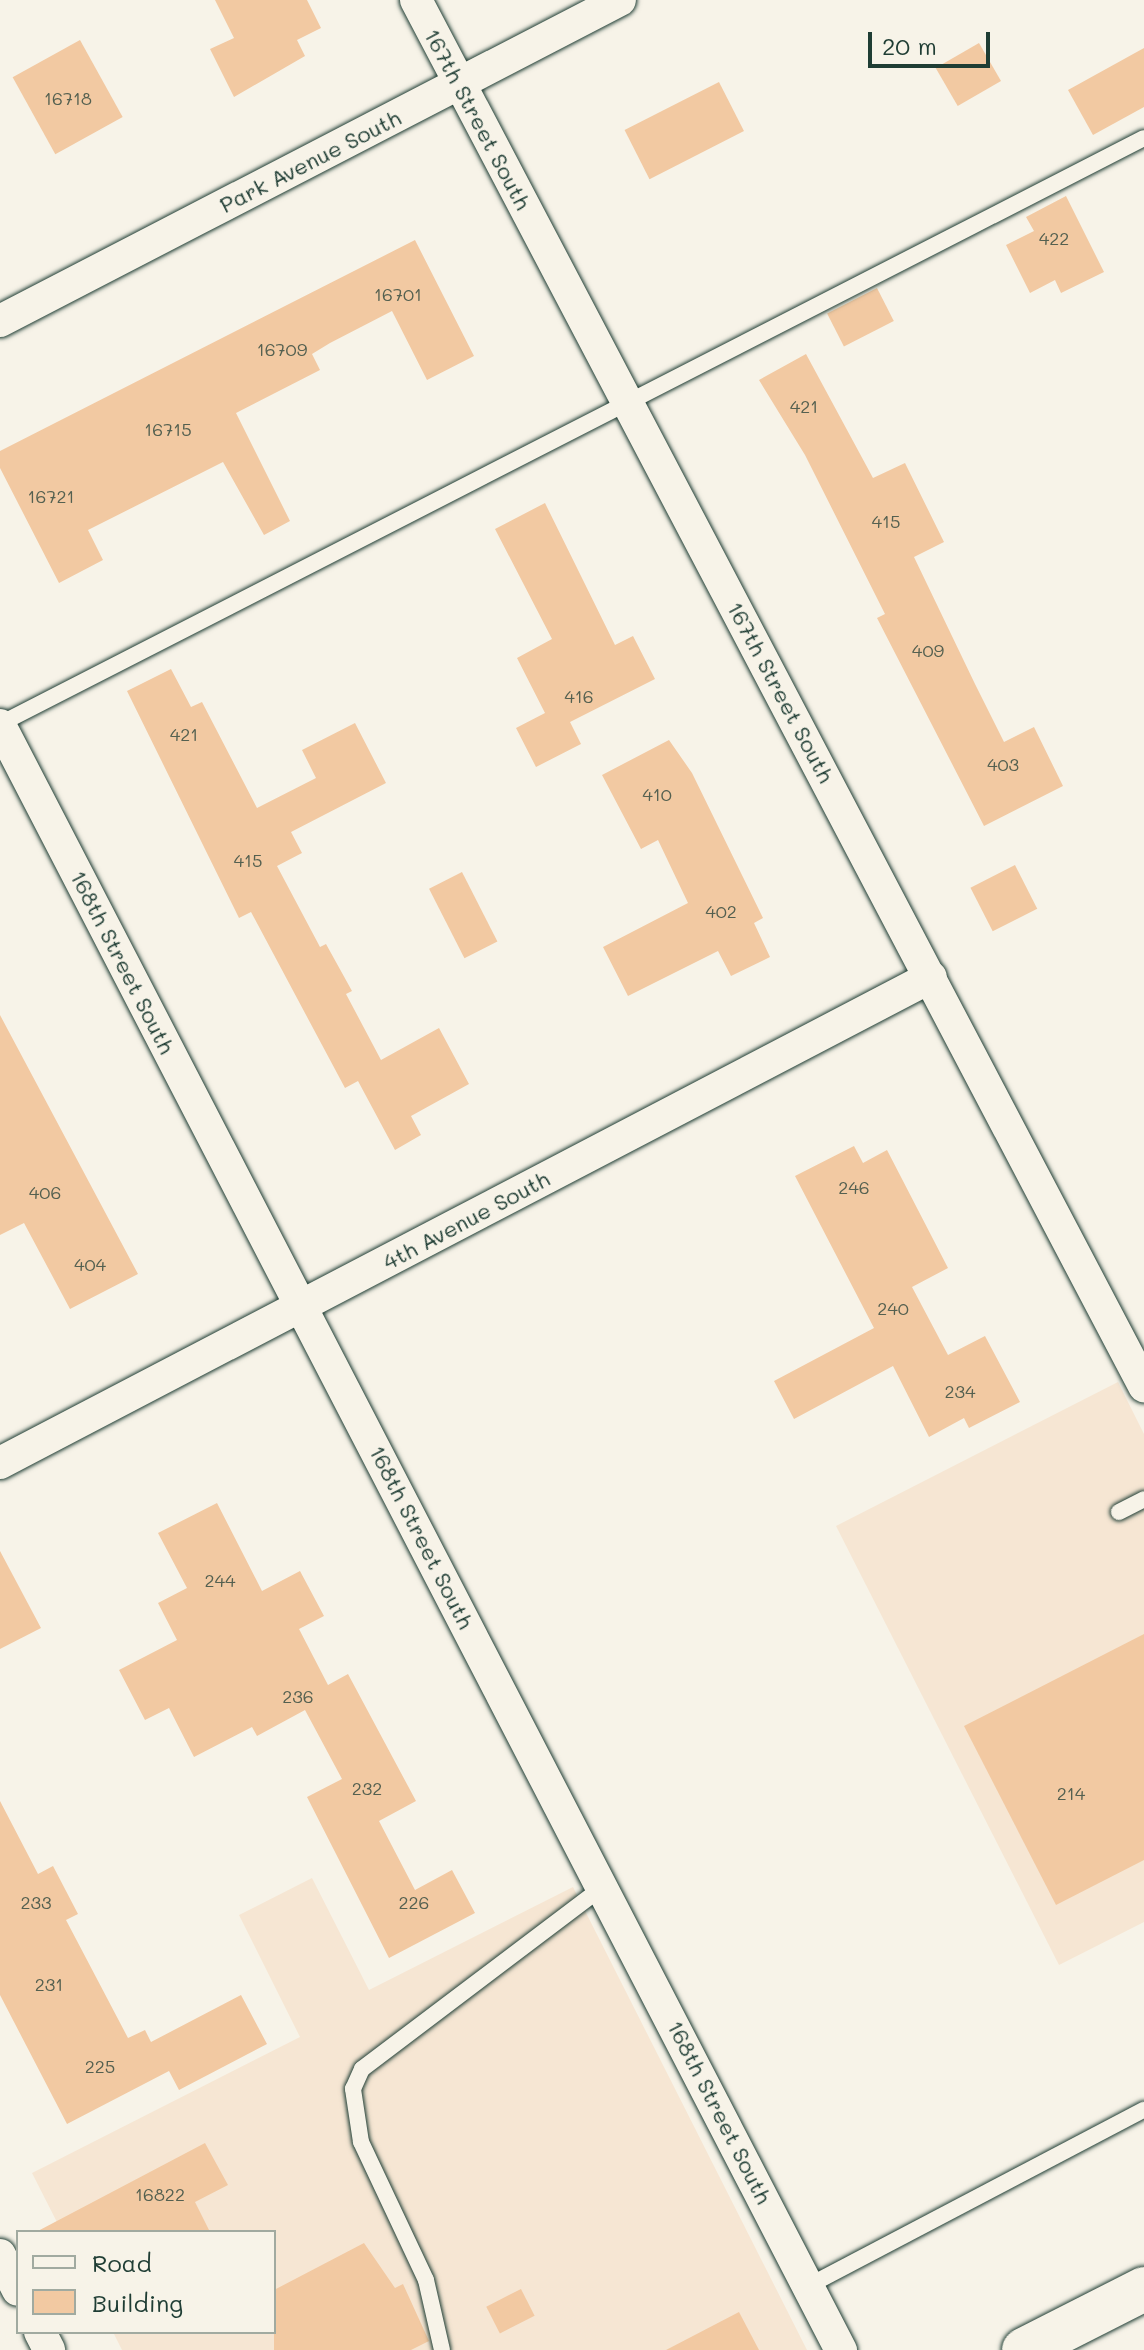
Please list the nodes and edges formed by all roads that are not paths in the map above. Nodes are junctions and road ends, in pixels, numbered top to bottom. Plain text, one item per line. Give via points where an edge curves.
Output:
1 (416, 0) edge
2 (620, 0) edge
3 (459, 84) junction
4 (1144, 138) edge
5 (0, 321) edge
6 (630, 405) junction
7 (0, 725) edge
8 (931, 977) junction
9 (302, 1306) junction
10 (1144, 1386) edge
11 (0, 1463) edge
12 (1144, 1499) edge
13 (1119, 1512) dead end
14 (603, 1887) junction
15 (1144, 2110) edge
16 (0, 2255) edge
17 (810, 2285) junction
18 (16, 2286) edge
19 (1144, 2289) edge
20 (442, 2350) edge
21 (841, 2350) edge
22 (1024, 2350) edge

1 - 3 street, 167th Street South
2 - 3 street, Park Avenue South
3 - 5 street, Park Avenue South
3 - 6 street, 167th Street South
4 - 6 lane
6 - 7 lane
6 - 8 street, 167th Street South
7 - 9 street, 168th Street South
8 - 9 street, 4th Avenue South
8 - 10 street, 167th Street South
9 - 11 street, 4th Avenue South
9 - 14 street, 168th Street South
12 - 13 lane
14 - 17 street, 168th Street South
14 - 20 lane via 362,2069 353,2089 361,2142 426,2280
15 - 17 lane
16 - 18 street
17 - 21 street, 168th Street South
19 - 22 main road

